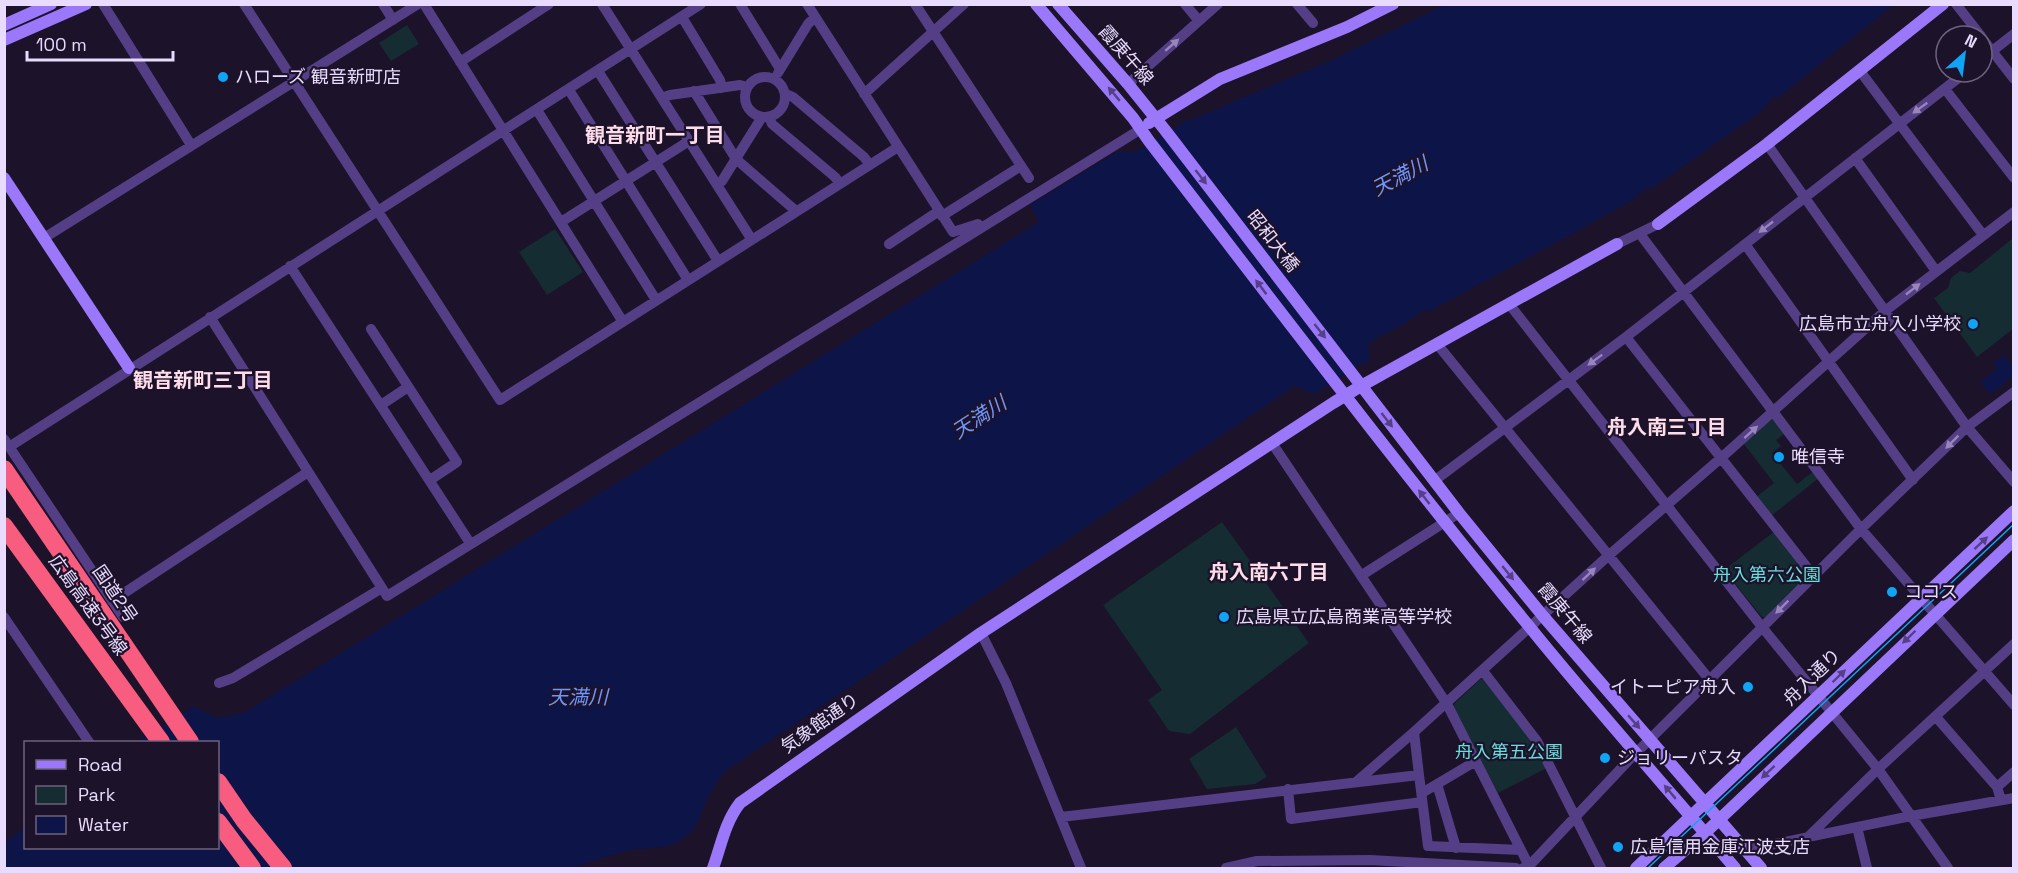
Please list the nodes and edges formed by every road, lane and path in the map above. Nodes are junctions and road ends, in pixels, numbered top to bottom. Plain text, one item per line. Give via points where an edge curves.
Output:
1 (51, 4) edge
2 (86, 4) edge
3 (103, 4) edge
4 (244, 4) edge
5 (383, 4) edge
6 (418, 4) edge
7 (424, 4) edge
8 (549, 4) edge
9 (602, 4) edge
10 (701, 4) edge
11 (740, 4) edge
12 (807, 4) edge
13 (915, 4) edge
14 (964, 4) edge
15 (1036, 4) edge
16 (1058, 4) edge
17 (1185, 4) edge
18 (1218, 4) edge
19 (1297, 4) edge
20 (1393, 4) edge
21 (1943, 4) edge
22 (1956, 4) edge
23 (682, 17) junction
24 (815, 17) junction
25 (393, 20) junction
26 (1199, 21) junction
27 (1313, 23) dead end
28 (1971, 24) edge
29 (4, 25) edge
30 (933, 32) junction
31 (2013, 34) edge
32 (4, 40) edge
33 (631, 49) junction
34 (1994, 49) edge
35 (1994, 54) edge
36 (460, 62) junction
37 (1860, 70) junction
38 (598, 71) junction
39 (777, 74) junction
40 (2013, 79) edge
41 (293, 81) junction
42 (1128, 84) junction
43 (1951, 84) edge
44 (747, 87) junction
45 (722, 88) junction
46 (1945, 89) junction
47 (569, 90) junction
48 (694, 92) junction
49 (786, 94) junction
50 (864, 94) junction
51 (662, 98) junction
52 (537, 110) junction
53 (766, 117) junction
54 (1156, 119) junction
55 (1900, 122) junction
56 (1141, 129) junction
57 (504, 130) junction
58 (1165, 130) joint
59 (688, 141) junction
60 (1767, 144) junction
61 (191, 145) junction
62 (898, 147) junction
63 (1855, 158) junction
64 (736, 159) junction
65 (656, 162) junction
66 (870, 165) junction
67 (1021, 166) junction
68 (4, 178) edge
69 (1029, 178) dead end
70 (2013, 178) edge
71 (625, 181) junction
72 (840, 184) junction
73 (717, 185) junction
74 (1805, 197) junction
75 (594, 201) junction
76 (377, 210) junction
77 (796, 212) junction
78 (2013, 212) edge
79 (941, 214) junction
80 (996, 218) junction
81 (561, 222) junction
82 (1658, 224) joint
83 (1640, 234) junction
84 (1983, 235) junction
85 (44, 238) junction
86 (752, 240) junction
87 (889, 244) dead end
88 (1617, 244) joint
89 (1745, 244) junction
90 (718, 261) junction
91 (291, 266) junction
92 (1936, 271) junction
93 (688, 280) junction
94 (1683, 292) junction
95 (656, 300) junction
96 (1509, 304) junction
97 (1885, 311) junction
98 (210, 317) junction
99 (623, 322) junction
100 (371, 329) dead end
101 (1626, 337) junction
102 (1437, 344) junction
103 (1829, 361) junction
104 (129, 368) junction
105 (1352, 374) joint
106 (1569, 381) junction
107 (1360, 386) junction
108 (408, 387) junction
109 (2013, 392) edge
110 (1345, 395) junction
111 (381, 405) junction
112 (1773, 412) junction
113 (1967, 427) junction
114 (1506, 429) junction
115 (7, 443) edge
116 (1272, 443) junction
117 (1721, 458) junction
118 (4, 469) edge
119 (309, 472) junction
120 (430, 480) junction
121 (1913, 480) junction
122 (1434, 481) junction
123 (2013, 482) edge
124 (1668, 505) junction
125 (4, 510) edge
126 (2013, 511) edge
127 (1459, 513) junction
128 (1444, 522) junction
129 (4, 526) edge
130 (1861, 529) junction
131 (2013, 540) edge
132 (470, 543) junction
133 (1608, 556) junction
134 (1362, 575) junction
135 (1813, 575) junction
136 (382, 588) junction
137 (1921, 599) junction
138 (112, 601) junction
139 (1935, 613) junction
140 (1543, 616) junction
141 (4, 617) edge
142 (123, 617) dead end
143 (1762, 627) junction
144 (1530, 628) junction
145 (981, 633) junction
146 (2013, 644) edge
147 (1482, 671) junction
148 (1985, 671) junction
149 (112, 672) junction
150 (1709, 679) junction
151 (219, 683) dead end
152 (1819, 695) junction
153 (1447, 704) junction
154 (2013, 705) edge
155 (1832, 711) junction
156 (1936, 717) junction
157 (1414, 732) junction
158 (1649, 739) junction
159 (87, 741) edge
160 (160, 741) edge
161 (189, 741) edge
162 (1636, 752) junction
163 (1476, 761) junction
164 (1878, 769) junction
165 (2013, 772) edge
166 (1419, 775) junction
167 (1356, 782) junction
168 (219, 783) edge
169 (1437, 784) junction
170 (1997, 787) junction
171 (1288, 789) junction
172 (1422, 798) junction
173 (2013, 798) edge
174 (2001, 800) junction
175 (1705, 803) junction
176 (1574, 816) junction
177 (1911, 816) junction
178 (1061, 817) junction
179 (1690, 817) junction
180 (1718, 820) junction
181 (219, 823) edge
182 (1857, 827) junction
183 (1705, 833) junction
184 (1809, 836) junction
185 (1456, 848) junction
186 (1521, 850) junction
187 (1746, 850) junction
188 (1283, 864) edge
189 (1368, 864) edge
190 (1408, 865) edge
191 (1449, 867) edge
192 (252, 868) edge
193 (283, 868) edge
194 (713, 868) edge
195 (1081, 868) edge
196 (1226, 868) edge
197 (1515, 868) edge
198 (1527, 868) edge
199 (1601, 868) edge
200 (1636, 868) edge
201 (1664, 868) edge
202 (1735, 868) edge
203 (1761, 868) edge
204 (1868, 868) edge
205 (1948, 868) edge

1 - 29 street
2 - 32 street
3 - 61 street
4 - 41 street
5 - 25 street
6 - 25 street
7 - 36 street
8 - 36 street
9 - 33 street
10 - 23 street
11 - 39 street
12 - 24 street
13 - 30 street
14 - 30 street
56 -> 15 street, 昭和大橋
16 - 42 street, 霞庚午線
17 - 26 street
18 - 26 street
19 - 27 street
20 - 54 street via 1220,79
21 - 37 street
22 - 28 street
23 - 33 street
23 - 45 street
24 - 39 street
24 - 50 street
25 - 41 street
42 -> 26 street
30 - 50 street
30 - 67 street
31 - 34 street
33 - 38 street
33 - 51 street
35 - 40 street
36 - 57 street
37 - 55 street
37 - 60 street
38 - 47 street
38 - 65 street
39 - 44 street via 759,77
39 - 49 street
41 - 61 street
41 - 76 street
42 - 54 street, 霞庚午線
43 - 46 street
44 - 45 street
44 - 53 street via 747,106 755,115
45 - 48 street
46 -> 55 street
46 - 70 street
47 - 52 street
47 - 71 street
48 - 51 street
48 - 64 street
49 - 53 street via 781,111
49 - 66 street
50 - 62 street
51 - 59 street
52 - 57 street
52 - 75 street
53 - 64 street
53 - 72 street
54 - 56 street
54 - 58 street, 霞庚午線
55 - 63 street
55 - 84 street
56 - 80 street
110 -> 56 street, 昭和大橋
57 - 76 street
57 - 81 street
58 -> 105 street, 昭和大橋
59 - 65 street
59 - 73 street
60 - 74 street
60 - 82 street
61 - 85 street
62 - 66 street
62 - 79 street
63 - 74 street
63 - 92 street
64 - 73 street
64 - 77 street
65 - 71 street
65 - 90 street
66 - 72 street
67 - 69 street
67 - 79 street
68 - 85 street
71 - 75 street
71 - 93 street
72 - 77 street
73 - 86 street
74 -> 89 street
74 - 97 street
75 - 81 street
75 - 95 street
76 - 91 street
76 - 99 street via 500,400
77 - 86 street
78 - 84 street
79 - 80 street via 953,232
79 - 87 street
80 - 132 street
81 - 99 street
82 - 83 street
83 - 88 street
83 - 94 street
84 - 92 street
85 - 104 street
86 - 90 street
88 - 96 street, 気象館通り
89 - 94 street
89 - 103 street
90 - 93 street
91 - 98 street
91 - 111 street
97 -> 92 street
93 - 95 street
94 - 101 street
94 - 112 street
95 - 99 street
96 - 102 street, 気象館通り
96 - 106 street
97 - 103 street
97 - 113 street
98 - 104 street
98 - 119 street
100 - 108 street
101 -> 106 street
101 - 117 street
102 - 107 street, 気象館通り
102 - 114 street
103 - 112 street
103 - 121 street
104 - 115 street
105 - 107 street, 霞庚午線
106 - 114 street
106 - 124 street
107 - 110 street, 気象館通り
107 -> 122 street, 霞庚午線
108 - 111 street
108 - 120 street via 457,462
109 - 113 street
110 - 116 street, 気象館通り
128 -> 110 street, 昭和大橋
111 - 120 street
117 -> 112 street
112 - 130 street
113 -> 121 street
113 - 123 street
114 - 122 street
114 - 133 street
115 - 138 street
116 - 134 street
116 - 145 street, 気象館通り
117 - 124 street
117 - 135 street
118 - 161 highway, 国道2号
119 - 136 street
119 - 138 street
120 - 132 street
121 - 130 street
122 - 127 street, 霞庚午線
124 - 133 street
124 - 143 street
125 - 149 highway, 広島高速3号線
137 -> 126 street, 舟入通り
127 - 128 street
127 -> 140 street, 霞庚午線
128 - 134 street
128 - 144 street, 昭和大橋
129 - 149 highway, 広島高速3号線
130 - 135 street
130 - 137 street
131 - 139 street
132 - 136 street via 387,596
140 -> 133 street
133 - 150 street
134 - 153 street
135 -> 143 street
136 - 151 street
137 - 139 street
152 -> 137 street, 舟入通り
138 - 142 street
139 - 148 street
139 -> 155 street
140 - 144 street
140 -> 158 street, 霞庚午線
141 - 159 street
143 - 150 street
143 - 152 street
144 - 147 street
144 - 162 street, 昭和大橋
145 - 178 street
145 - 194 street, 気象館通り via 740,803 732,812
146 - 148 street
147 - 153 street
147 - 176 street via 1537,741
148 - 154 street
148 - 156 street
149 - 160 highway
150 - 158 street
152 - 155 street
152 - 175 street, 舟入通り
153 - 157 street
153 - 163 street
155 - 164 street
155 -> 180 street
156 - 164 street
156 - 170 street
157 - 166 street
157 - 167 street
158 - 162 street
158 - 175 street, 霞庚午線
162 - 176 street
179 -> 162 street, 昭和大橋
163 - 169 street
163 - 186 street
164 - 177 street
164 - 184 street
165 - 170 street
166 - 167 street
166 - 172 street
167 - 171 street
168 - 193 highway
169 - 172 street
169 - 185 street
170 - 174 street
171 - 172 street via 1291,819
171 - 178 street
172 - 185 street via 1428,846
173 - 174 street
174 - 177 street
175 - 179 street, 舟入通り
175 - 180 street, 霞庚午線
176 - 198 street
176 - 199 street
177 - 182 street
177 - 205 street
178 - 195 street
179 - 183 street, 昭和大橋
179 - 200 street, 舟入通り
180 - 183 street
180 - 187 street, 霞庚午線
181 - 192 highway
182 - 184 street
182 - 204 street
183 - 201 street
183 - 202 street, 昭和大橋
184 - 187 street
185 - 186 street
186 - 198 street
187 - 203 street, 霞庚午線
188 - 189 street
188 - 196 street via 1257,861
189 - 190 street
190 - 191 street
191 - 197 street

